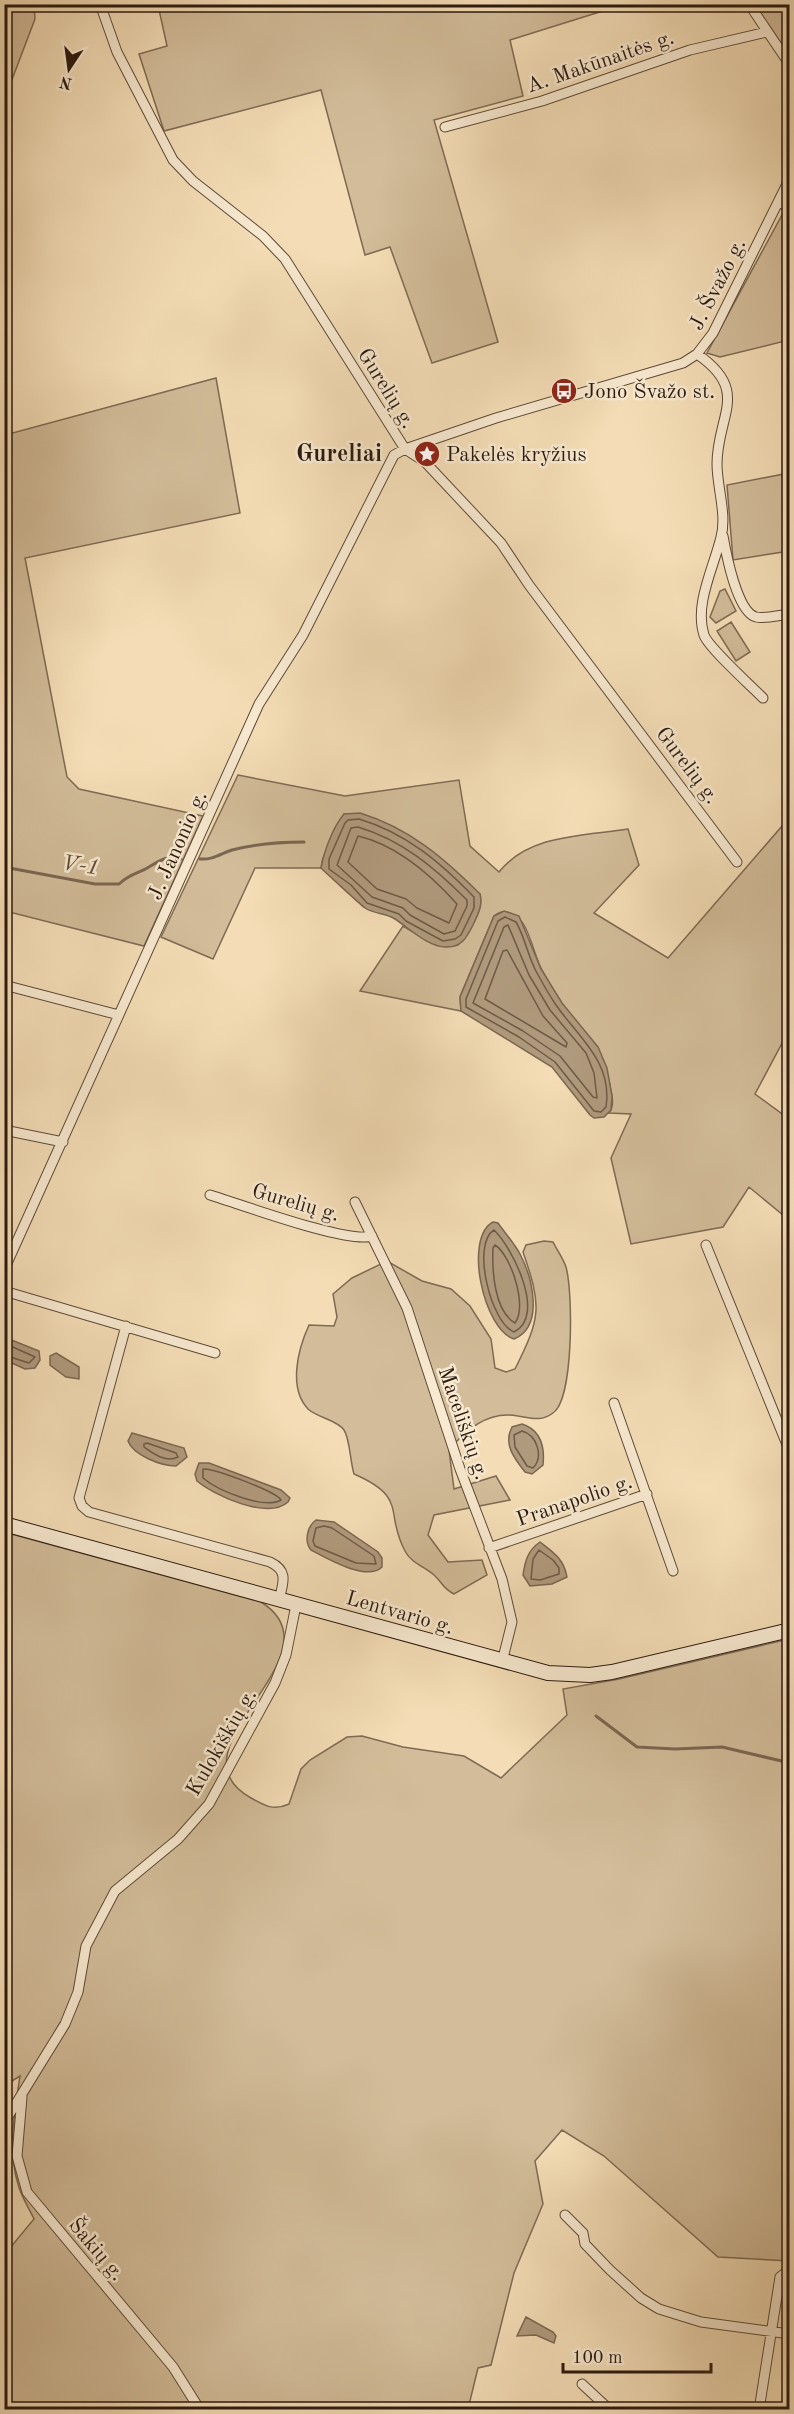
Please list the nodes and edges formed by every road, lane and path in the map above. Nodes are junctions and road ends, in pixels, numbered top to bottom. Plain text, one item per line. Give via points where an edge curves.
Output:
1 (100, 4) edge
2 (749, 4) edge
3 (767, 32) junction
4 (789, 65) edge
5 (445, 127) dead end
6 (789, 178) edge
7 (778, 203) junction
8 (789, 205) edge
9 (698, 354) junction
10 (405, 449) junction
11 (722, 534) junction
12 (789, 614) edge
13 (763, 698) dead end
14 (737, 862) dead end
15 (4, 986) edge
16 (119, 1015) junction
17 (4, 1130) edge
18 (63, 1142) junction
19 (210, 1195) dead end
20 (355, 1202) dead end
21 (372, 1236) junction
22 (706, 1245) dead end
23 (4, 1270) edge
24 (4, 1292) edge
25 (126, 1326) junction
26 (215, 1353) dead end
27 (614, 1403) dead end
28 (789, 1452) edge
29 (647, 1494) junction
30 (4, 1524) edge
31 (489, 1548) junction
32 (673, 1571) dead end
33 (279, 1600) junction
34 (296, 1605) junction
35 (789, 1630) edge
36 (502, 1662) junction
37 (22, 2094) junction
38 (4, 2124) edge
39 (565, 2215) dead end
40 (789, 2269) edge
41 (771, 2331) junction
42 (789, 2334) edge
43 (582, 2384) dead end
44 (200, 2409) edge
45 (610, 2409) edge
46 (759, 2409) edge

1 - 10 street, Gurelių g. via 117,52 173,160 193,181 264,236 285,259
2 - 3 street
3 - 4 street
3 - 5 street, A. Makūnaitės g. via 690,50 542,101
6 - 7 street, J. Švažo g.
7 - 8 street
7 - 9 street, J. Švažo g. via 713,333
9 - 10 street, J. Švažo g. via 658,372 496,418
9 - 11 street via 721,372 728,398 717,464
10 - 14 street, Gurelių g. via 425,462 501,543
10 - 16 street, J. Janonio g. via 388,464 303,635 260,704
11 - 12 street via 731,578 750,614
11 - 13 street via 702,606 704,637
15 - 16 street
16 - 18 street, J. Janonio g.
17 - 18 street
18 - 23 street, J. Janonio g.
19 - 21 street, Gurelių g. via 308,1226 358,1238
20 - 21 street, Maceliškių g.
21 - 31 street, Maceliškių g. via 407,1308
22 - 28 street
24 - 25 street
25 - 26 street
25 - 33 street via 79,1498 81,1506 89,1512 270,1562 284,1575
27 - 29 street, Pranapolio g.
29 - 31 street, Pranapolio g.
29 - 32 street
30 - 33 main road, Lentvario g.
31 - 36 street, Maceliškių g. via 510,1609 510,1634
33 - 34 main road, Lentvario g.
34 - 36 main road, Lentvario g.
34 - 37 street, Kulokiškių g. via 286,1655 275,1683 209,1804 178,1839 115,1891 86,1946 78,1992 65,2024
35 - 36 main road, Lentvario g. via 591,1675 548,1673
37 - 38 street, Kulokiškių g.
37 - 44 street, Šakių g. via 17,2156 27,2192 173,2367
39 - 41 street via 583,2233 585,2244 628,2288 659,2309 701,2322
40 - 41 street via 780,2277
41 - 42 street
41 - 46 street
43 - 45 street

